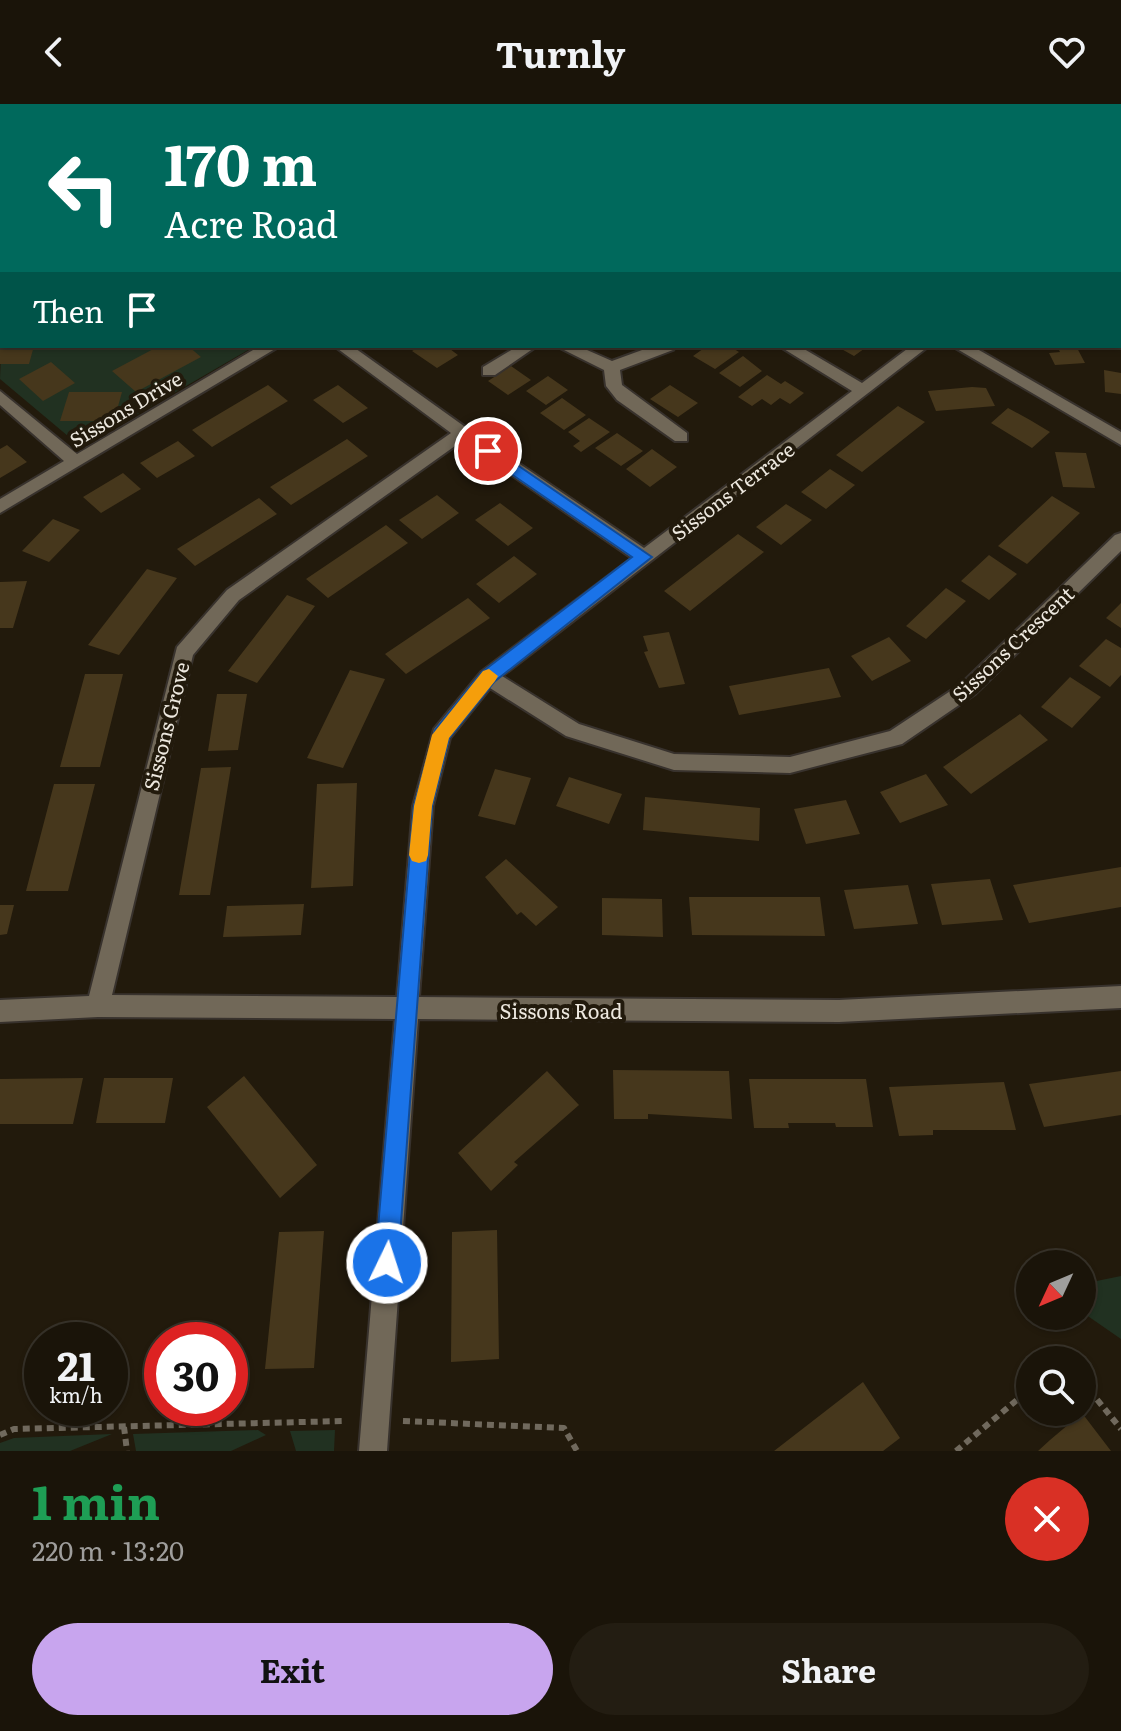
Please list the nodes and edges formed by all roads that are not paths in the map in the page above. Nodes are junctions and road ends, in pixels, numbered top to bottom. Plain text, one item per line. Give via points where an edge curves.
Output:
1 (269, 348) edge
2 (345, 348) edge
3 (526, 348) edge
4 (569, 348) edge
5 (663, 348) edge
6 (790, 348) edge
7 (918, 348) edge
8 (963, 348) edge
9 (612, 367) junction
10 (489, 371) dead end
11 (862, 390) junction
12 (0, 396) edge
13 (462, 433) junction
14 (681, 437) dead end
15 (1121, 439) edge
16 (76, 462) junction
17 (0, 507) edge
18 (1121, 540) edge
19 (644, 557) junction
20 (488, 677) junction
21 (1121, 997) edge
22 (98, 1006) junction
23 (405, 1010) junction
24 (0, 1011) edge
25 (373, 1451) edge

1 - 16 street, Sissons Drive
2 - 13 street
3 - 10 street
4 - 9 street
5 - 9 street
6 - 11 street
7 - 11 street, Sissons Terrace
8 - 15 street
9 - 14 street via 614,386 623,396
11 - 19 street, Sissons Terrace
12 - 16 street
13 - 19 street
13 - 22 street, Sissons Grove via 233,595 184,652
16 - 17 street, Sissons Drive
18 - 20 street, Sissons Crescent via 956,697 895,738 790,765 674,762 573,730
19 - 20 street, Sissons Terrace
20 - 23 street, Sissons Terrace via 441,735 423,806
21 - 23 street, Sissons Road via 839,1011
22 - 23 street, Sissons Road
22 - 24 street, Sissons Road
23 - 25 street, Sissons Terrace

